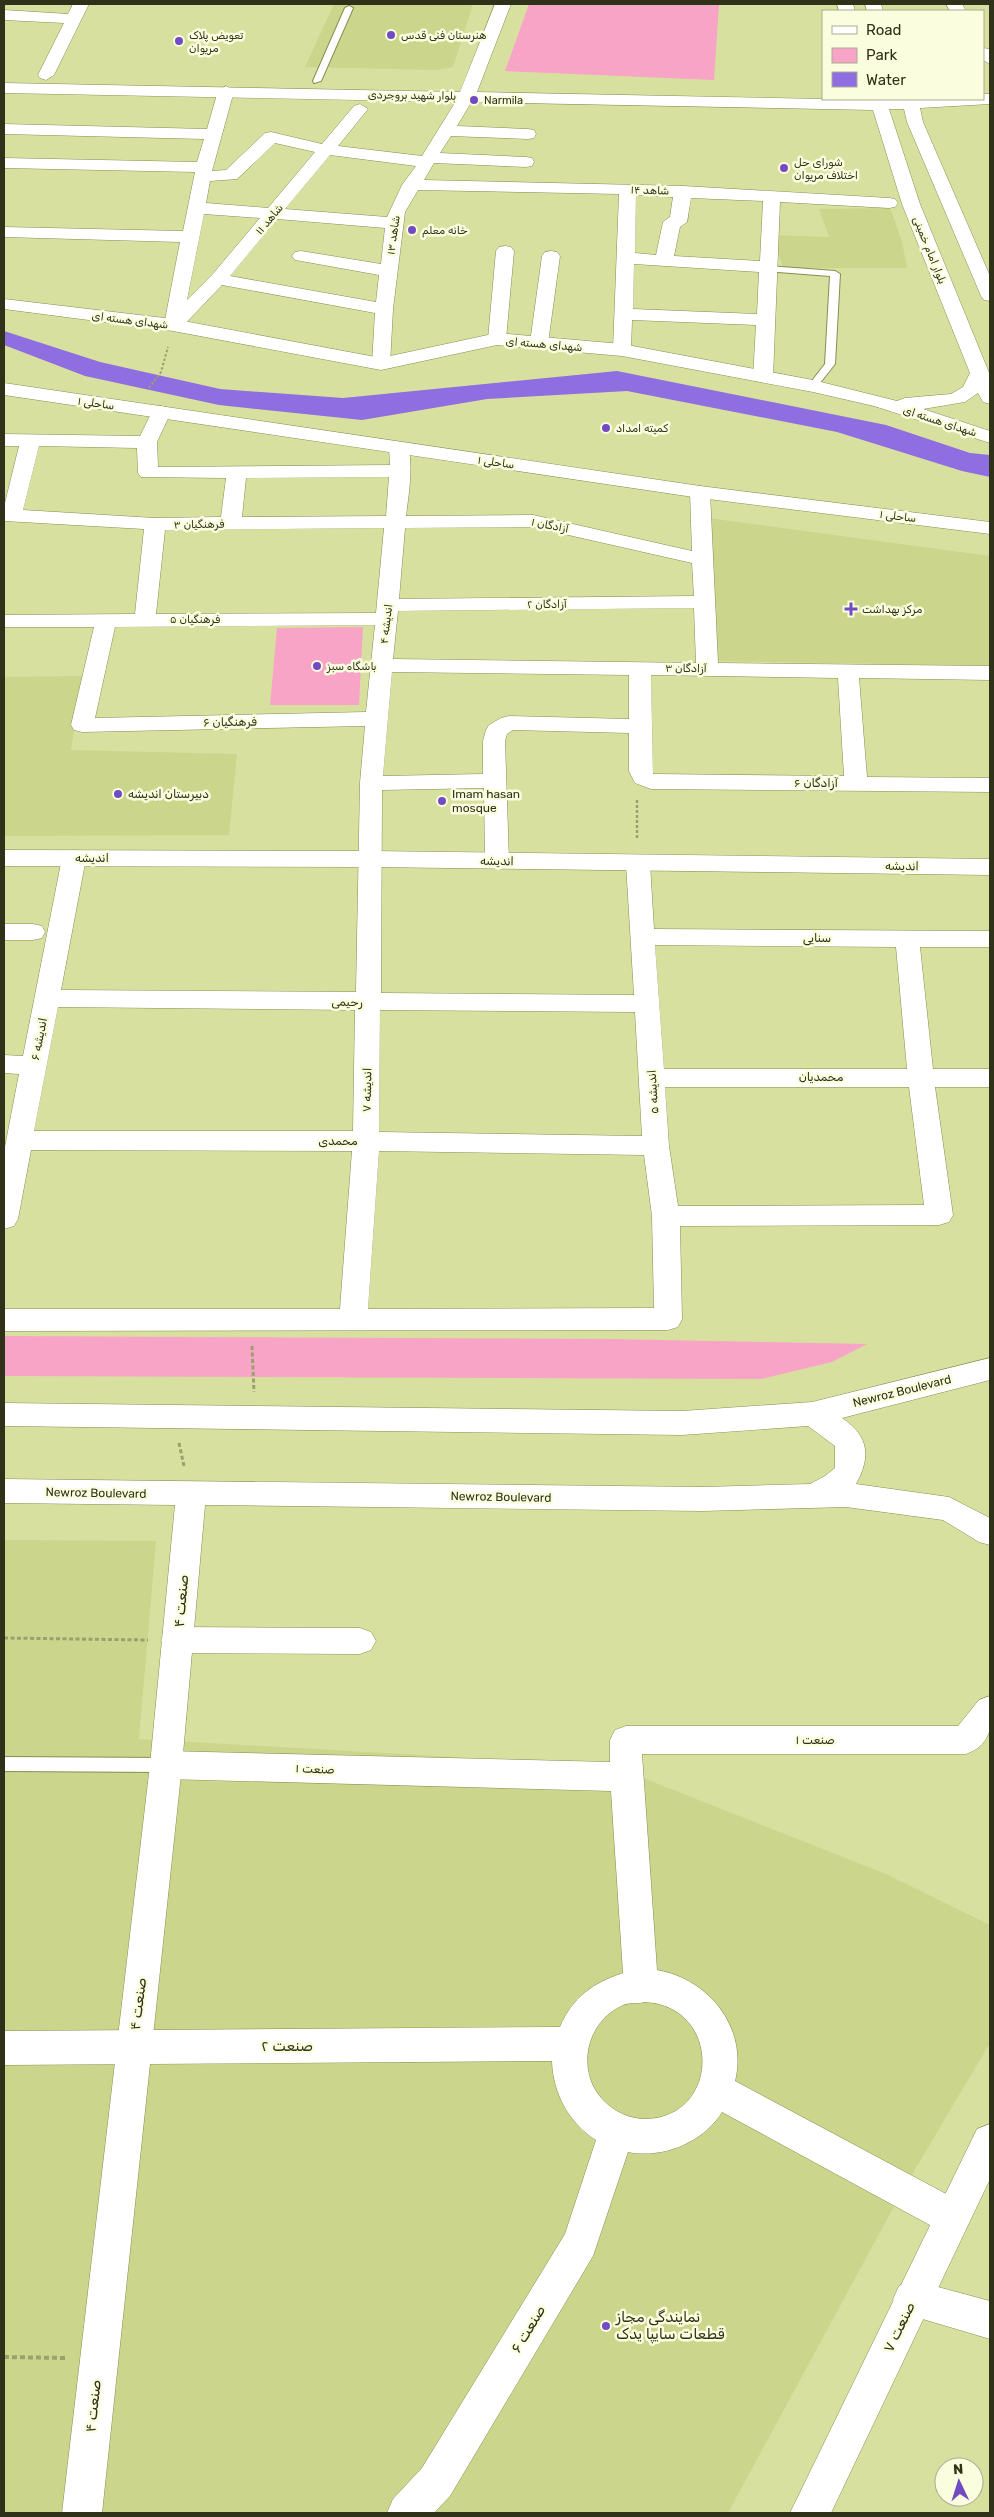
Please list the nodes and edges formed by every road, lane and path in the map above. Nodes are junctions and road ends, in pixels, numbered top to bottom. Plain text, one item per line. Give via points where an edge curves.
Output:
1 (81, 4) edge
2 (503, 4) edge
3 (349, 8) dead end
4 (32, 10) edge
5 (4, 15) edge
6 (73, 19) junction
7 (4, 74) edge
8 (46, 75) junction
9 (317, 80) junction
10 (169, 84) junction
11 (4, 88) edge
12 (471, 90) junction
13 (226, 91) junction
14 (822, 91) edge
15 (944, 100) edge
16 (878, 102) edge
17 (911, 102) edge
18 (360, 109) dead end
19 (4, 129) edge
20 (446, 131) junction
21 (214, 134) junction
22 (528, 134) dead end
23 (328, 150) junction
24 (428, 160) junction
25 (526, 162) dead end
26 (4, 163) edge
27 (203, 172) junction
28 (411, 186) junction
29 (628, 189) junction
30 (683, 191) junction
31 (772, 196) junction
32 (889, 203) dead end
33 (196, 208) junction
34 (273, 214) junction
35 (395, 223) junction
36 (4, 232) edge
37 (191, 237) junction
38 (505, 251) dead end
39 (301, 256) dead end
40 (550, 256) dead end
41 (625, 258) junction
42 (664, 260) junction
43 (768, 268) junction
44 (389, 271) junction
45 (218, 279) junction
46 (990, 296) edge
47 (4, 304) edge
48 (384, 308) junction
49 (623, 314) junction
50 (766, 320) junction
51 (174, 326) junction
52 (497, 340) junction
53 (540, 343) junction
54 (622, 350) junction
55 (381, 364) junction
56 (980, 373) junction
57 (763, 376) junction
58 (813, 386) junction
59 (4, 389) edge
60 (144, 394) dead end
61 (990, 398) edge
62 (880, 402) junction
63 (161, 412) junction
64 (990, 437) edge
65 (4, 440) edge
66 (30, 442) junction
67 (147, 442) junction
68 (399, 448) junction
69 (400, 471) junction
70 (237, 472) junction
71 (700, 492) junction
72 (8, 515) edge
73 (396, 520) junction
74 (231, 523) junction
75 (155, 524) junction
76 (990, 528) edge
77 (702, 558) junction
78 (704, 602) junction
79 (387, 612) junction
80 (145, 619) junction
81 (4, 620) edge
82 (106, 620) junction
83 (382, 665) junction
84 (640, 667) junction
85 (707, 669) junction
86 (848, 671) junction
87 (990, 673) edge
88 (378, 719) junction
89 (641, 726) junction
90 (643, 778) junction
91 (496, 781) junction
92 (371, 783) junction
93 (856, 783) junction
94 (990, 785) edge
95 (4, 858) edge
96 (74, 858) junction
97 (370, 859) junction
98 (497, 861) junction
99 (638, 864) junction
100 (990, 867) edge
101 (4, 932) edge
102 (33, 932) dead end
103 (643, 937) junction
104 (907, 939) junction
105 (990, 939) edge
106 (46, 998) junction
107 (368, 1002) junction
108 (647, 1004) junction
109 (4, 1064) edge
110 (34, 1064) junction
111 (921, 1077) junction
112 (652, 1078) junction
113 (990, 1078) edge
114 (19, 1140) junction
115 (366, 1141) junction
116 (656, 1146) junction
117 (5, 1207) edge
118 (666, 1216) junction
119 (4, 1320) edge
120 (251, 1320) junction
121 (353, 1320) junction
122 (990, 1369) edge
123 (4, 1414) edge
124 (812, 1414) junction
125 (172, 1417) junction
126 (255, 1418) junction
127 (4, 1491) edge
128 (191, 1494) junction
129 (814, 1495) junction
130 (990, 1533) edge
131 (4, 1638) edge
132 (177, 1640) junction
133 (360, 1641) dead end
134 (990, 1710) edge
135 (4, 1764) edge
136 (166, 1765) junction
137 (626, 1777) junction
138 (641, 1987) junction
139 (570, 2044) junction
140 (133, 2047) junction
141 (4, 2048) edge
142 (716, 2090) junction
143 (618, 2129) junction
144 (990, 2142) edge
145 (952, 2217) junction
146 (912, 2298) junction
147 (990, 2320) edge
148 (4, 2357) edge
149 (98, 2358) junction
150 (82, 2513) edge
151 (407, 2513) edge
152 (810, 2513) edge

1 - 6 street
2 - 12 street, شاهد ۱۳
3 - 9 lane
4 - 5 street
4 - 6 street
6 - 8 street
7 - 8 street, بلوار شهید بروجردی
8 - 10 street, بلوار شهید بروجردی
9 - 10 street, بلوار شهید بروجردی
9 - 12 street, بلوار شهید بروجردی
10 - 11 street, بلوار شهید بروجردی
10 - 13 street, بلوار شهید بروجردی
12 - 13 street, بلوار شهید بروجردی
12 - 14 street, بلوار شهید بروجردی
12 - 16 street, بلوار شهید بروجردی
12 - 20 street, شاهد ۱۳
13 - 21 street
15 - 17 street, بلوار شهید بروجردی
16 - 17 street, بلوار شهید بروجردی
16 - 56 street, بلوار امام خمینی via 911,204
17 - 46 street via 915,122
18 - 23 street, شاهد ۱۱
19 - 21 street
20 - 22 street
20 - 24 street, شاهد ۱۳
21 - 27 street
23 - 24 street
23 - 27 street via 271,137 231,175
23 - 34 street, شاهد ۱۱
24 - 25 street
24 - 28 street, شاهد ۱۳
26 - 27 street
27 - 33 street
28 - 29 street, شاهد ۱۴
28 - 35 street, شاهد ۱۳ via 396,212
29 - 30 street, شاهد ۱۴
29 - 41 street
30 - 31 street, شاهد ۱۴
30 - 42 street via 678,222 672,222
31 - 32 street, شاهد ۱۴
31 - 43 street
33 - 34 street
33 - 37 street
34 - 35 street
34 - 45 street, شاهد ۱۱
35 - 44 street, شاهد ۱۳
36 - 37 street
37 - 51 street
38 - 52 street
39 - 44 street
40 - 53 street
41 - 42 street
41 - 49 street
42 - 43 street
43 - 50 street
43 - 58 lane via 835,274 830,364
44 - 48 street, شاهد ۱۳
45 - 48 street
45 - 51 street, شاهد ۱۱
47 - 51 street, شهدای هسته ای
48 - 55 street, شاهد ۱۳
49 - 50 street
49 - 54 street
50 - 57 street
51 - 55 street, شهدای هسته ای
51 - 60 path via 161,372
52 - 53 street, شهدای هسته ای
52 - 55 street, شهدای هسته ای
53 - 54 street, شهدای هسته ای
54 - 57 street, شهدای هسته ای
56 - 61 street, بلوار امام خمینی
56 - 62 street via 970,391 958,398 911,405
57 - 58 street, شهدای هسته ای
58 - 62 street, شهدای هسته ای
59 - 63 street, ساحلی ۱
62 - 64 street, شهدای هسته ای
63 - 67 street
63 - 68 street, ساحلی ۱
65 - 66 street
66 - 67 street
66 - 72 street
67 - 70 street via 148,473
68 - 69 street, اندیشه ۴
68 - 71 street, ساحلی ۱
69 - 70 street
69 - 73 street, اندیشه ۴
70 - 74 street
71 - 76 street, ساحلی ۱
71 - 77 street
72 - 75 street, فرهنگیان ۳
73 - 74 street, فرهنگیان ۳
73 - 77 street, آزادگان ۱ via 533,521
73 - 79 street, اندیشه ۴
74 - 75 street, فرهنگیان ۳
75 - 80 street
77 - 78 street
78 - 79 street, آزادگان ۲
78 - 85 street
79 - 80 street, فرهنگیان ۵
79 - 83 street, اندیشه ۴
80 - 82 street, فرهنگیان ۵
81 - 82 street, فرهنگیان ۵
82 - 88 street, فرهنگیان ۶ via 82,725
83 - 84 street, آزادگان ۳
83 - 88 street, اندیشه ۴
84 - 85 street, آزادگان ۳
84 - 89 street
85 - 86 street, آزادگان ۳
86 - 87 street, آزادگان ۳
86 - 93 street
88 - 92 street, اندیشه ۴
89 - 90 street via 640,771
89 - 91 street via 509,724 497,730 494,741
90 - 93 street, آزادگان ۶ via 651,782
90 - 99 path via 637,784
91 - 92 street
91 - 98 street
92 - 97 street, اندیشه ۴
93 - 94 street, آزادگان ۶
95 - 96 street, اندیشه
96 - 97 street, اندیشه
96 - 106 street, اندیشه ۶
97 - 98 street, اندیشه
97 - 107 street, اندیشه ۷
98 - 99 street, اندیشه
99 - 100 street, اندیشه
99 - 103 street, اندیشه ۵
101 - 102 street
103 - 104 street, سنایی
103 - 108 street, اندیشه ۵
104 - 105 street, سنایی
104 - 111 street
106 - 107 street, رحیمی
106 - 110 street, اندیشه ۶
107 - 108 street, رحیمی
107 - 115 street, اندیشه ۷
108 - 112 street, اندیشه ۵
109 - 110 street
110 - 114 street, اندیشه ۶
111 - 112 street, محمدیان
111 - 113 street, محمدیان
111 - 118 street via 939,1215
112 - 116 street, اندیشه ۵
114 - 115 street, محمدی
114 - 117 street, اندیشه ۶
115 - 116 street, محمدی
115 - 121 street, اندیشه ۷
116 - 118 street, اندیشه ۵
118 - 121 street, اندیشه ۵ via 668,1319
119 - 120 street
120 - 121 street
120 - 126 path
122 - 124 street, Newroz Boulevard
123 - 125 street, Newroz Boulevard
124 - 126 street, Newroz Boulevard via 682,1423
124 - 129 street via 846,1438 851,1455 851,1468 842,1481
125 - 126 street, Newroz Boulevard
125 - 128 path
127 - 128 street, Newroz Boulevard
128 - 129 street, Newroz Boulevard via 703,1499
128 - 132 street, صنعت ۴
129 - 130 street, Newroz Boulevard via 846,1495 948,1509
131 - 132 path
132 - 133 street
132 - 136 street, صنعت ۴
134 - 137 street, صنعت ۱ via 966,1740 626,1740
135 - 136 lane, صنعت ۱
136 - 137 street, صنعت ۱
136 - 140 street, صنعت ۴
137 - 138 street
138 - 139 street via 603,1996 586,2010 573,2030
138 - 142 street via 675,1993 697,2007 713,2028 722,2052 721,2077
139 - 140 street, صنعت ۲
139 - 143 street via 570,2076 579,2098 596,2116
140 - 141 street, صنعت ۲
140 - 149 street, صنعت ۴
142 - 143 street via 712,2101 694,2120 671,2132 644,2135
142 - 145 street
143 - 151 street, صنعت ۶ via 580,2243 436,2482
144 - 145 street, صنعت ۷
145 - 146 street, صنعت ۷
146 - 147 street
146 - 152 street, صنعت ۷
148 - 149 path
149 - 150 street, صنعت ۴

